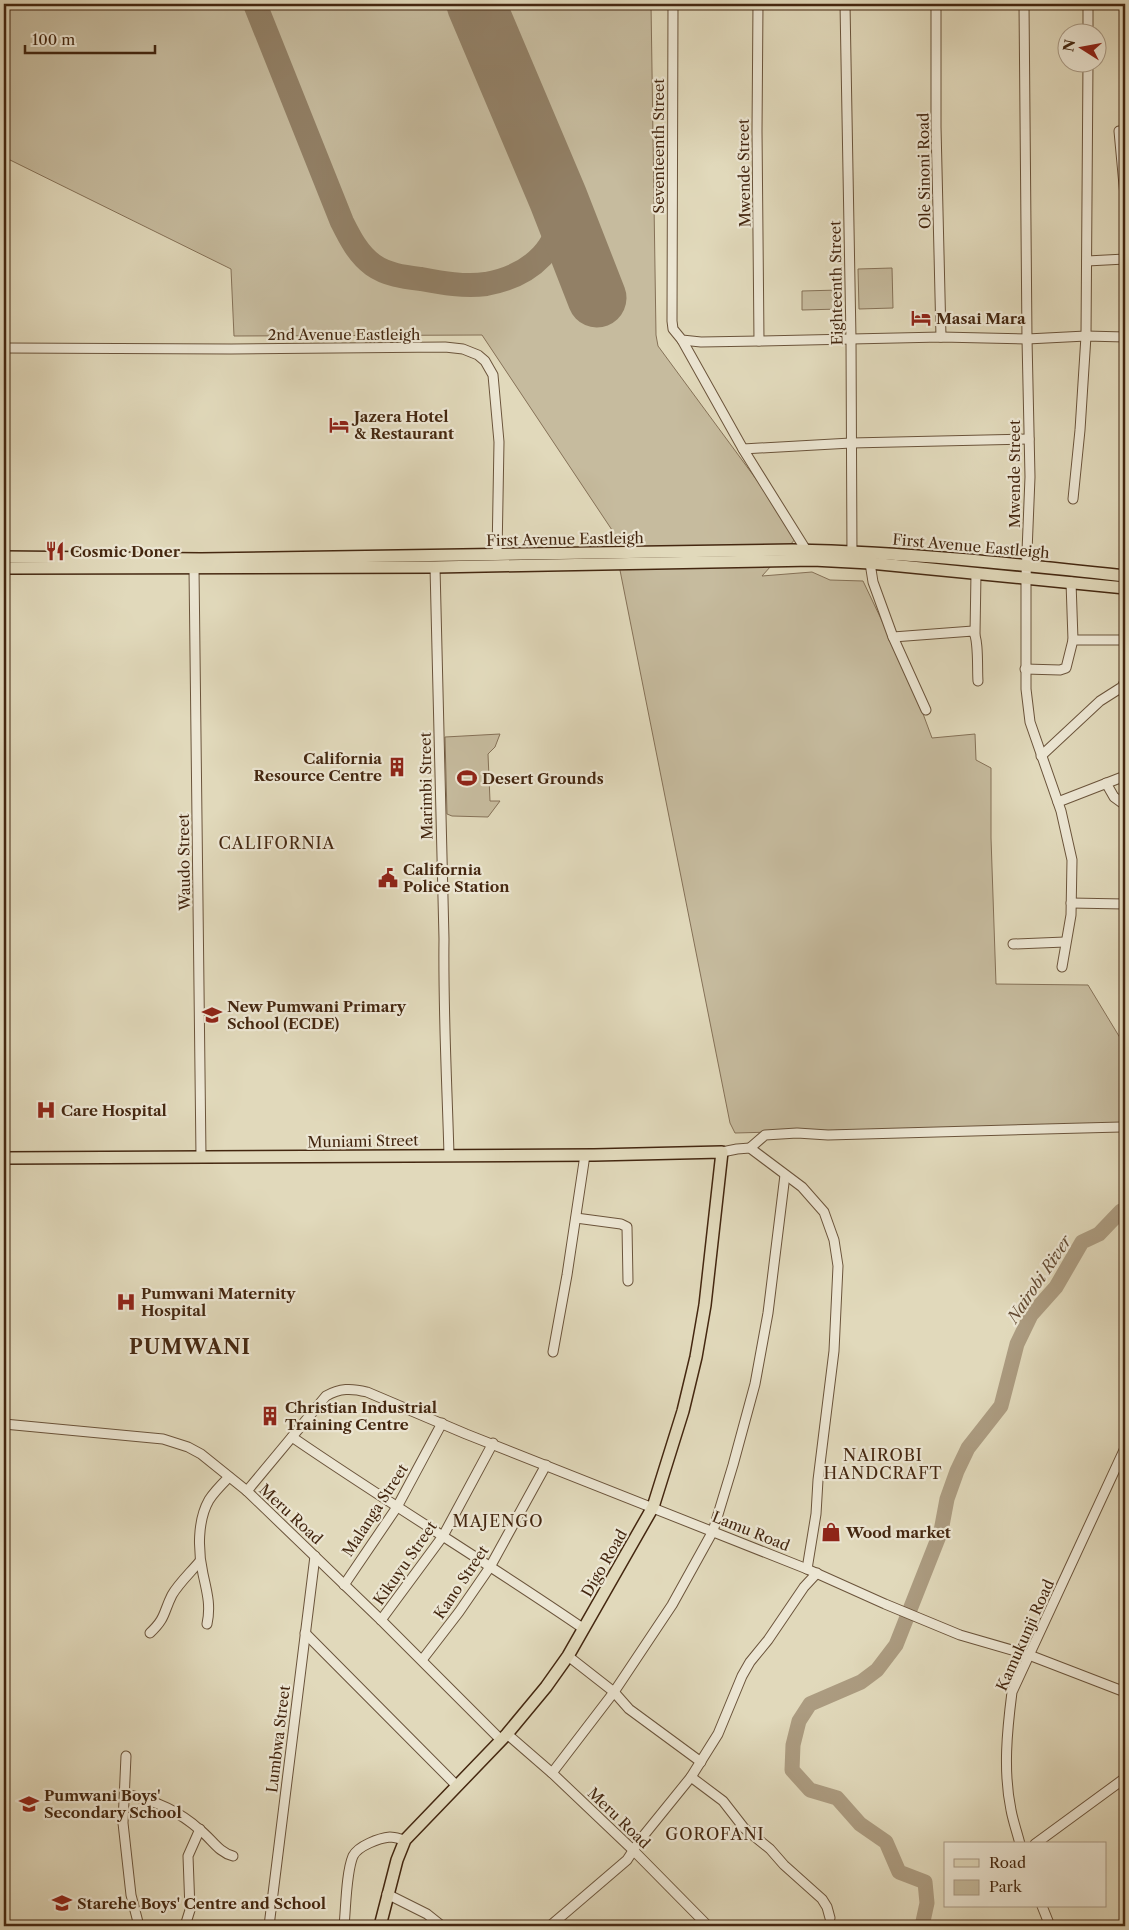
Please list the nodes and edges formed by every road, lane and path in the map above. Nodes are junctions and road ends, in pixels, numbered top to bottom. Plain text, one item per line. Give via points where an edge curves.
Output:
1 (673, 4) edge
2 (758, 4) edge
3 (845, 4) edge
4 (936, 4) edge
5 (1024, 4) edge
6 (1088, 6) dead end
7 (1088, 22) edge
8 (1088, 72) edge
9 (1119, 131) dead end
10 (1125, 196) edge
11 (1125, 260) edge
12 (1087, 261) junction
13 (1086, 336) junction
14 (941, 337) junction
15 (1125, 337) edge
16 (851, 339) junction
17 (1027, 339) junction
18 (682, 340) junction
19 (760, 342) junction
20 (4, 348) edge
21 (1029, 439) junction
22 (851, 443) junction
23 (743, 449) junction
24 (1072, 499) dead end
25 (806, 550) junction
26 (497, 555) junction
27 (852, 556) junction
28 (4, 558) edge
29 (870, 563) junction
30 (1026, 564) junction
31 (435, 567) junction
32 (4, 568) edge
33 (194, 568) junction
34 (976, 573) junction
35 (1125, 576) edge
36 (1026, 577) junction
37 (1071, 582) junction
38 (1125, 588) edge
39 (975, 634) junction
40 (893, 637) junction
41 (1073, 640) junction
42 (1125, 640) edge
43 (1025, 669) junction
44 (978, 681) dead end
45 (1125, 684) edge
46 (926, 710) dead end
47 (1041, 756) junction
48 (1125, 776) edge
49 (1106, 783) junction
50 (1058, 802) junction
51 (1125, 805) edge
52 (1071, 903) junction
53 (1124, 904) edge
54 (1065, 942) junction
55 (1013, 944) dead end
56 (1062, 967) dead end
57 (1121, 1127) dead end
58 (750, 1148) junction
59 (722, 1152) junction
60 (449, 1155) junction
61 (585, 1155) junction
62 (201, 1156) junction
63 (4, 1158) edge
64 (785, 1174) junction
65 (576, 1218) junction
66 (628, 1281) dead end
67 (554, 1352) dead end
68 (442, 1423) junction
69 (4, 1424) edge
70 (292, 1437) junction
71 (493, 1443) junction
72 (1125, 1448) edge
73 (546, 1465) junction
74 (229, 1477) junction
75 (247, 1491) junction
76 (397, 1507) junction
77 (653, 1507) junction
78 (713, 1531) junction
79 (443, 1536) junction
80 (315, 1556) junction
81 (200, 1561) junction
82 (490, 1567) junction
83 (807, 1568) junction
84 (816, 1573) junction
85 (344, 1585) junction
86 (381, 1620) junction
87 (207, 1624) dead end
88 (584, 1629) junction
89 (150, 1633) dead end
90 (305, 1633) junction
91 (1029, 1655) junction
92 (568, 1656) junction
93 (422, 1660) junction
94 (614, 1692) junction
95 (1125, 1692) edge
96 (504, 1737) junction
97 (126, 1756) dead end
98 (701, 1762) junction
99 (552, 1773) junction
100 (691, 1777) junction
101 (1125, 1778) edge
102 (457, 1786) junction
103 (124, 1794) junction
104 (200, 1829) junction
105 (405, 1840) junction
106 (1019, 1842) edge
107 (1038, 1842) edge
108 (633, 1850) junction
109 (232, 1856) dead end
110 (387, 1894) junction
111 (1043, 1908) edge
112 (830, 1918) dead end
113 (139, 1926) edge
114 (185, 1926) edge
115 (269, 1926) edge
116 (344, 1926) edge
117 (380, 1926) edge
118 (442, 1926) edge
119 (550, 1926) edge
120 (708, 1926) edge
121 (1050, 1926) edge

1 - 18 street, Seventeenth Street via 673,329
2 - 19 street, Mwende Street
3 - 16 street, Eighteenth Street
4 - 14 street, Ole Sinoni Road
5 - 17 street, Mwende Street
6 - 7 street
8 - 12 street
9 - 10 street
11 - 12 street
12 - 13 street
13 - 15 street
13 - 17 street
13 - 24 street
14 - 16 street
14 - 17 street
16 - 19 street
16 - 22 street, Eighteenth Street
17 - 21 street, Mwende Street
18 - 19 street
18 - 23 street, Seventeenth Street
20 - 26 street, 2nd Avenue Eastleigh via 445,347 478,354 490,368 494,385 499,442
21 - 22 street
21 - 30 street, Mwende Street
22 - 23 street
22 - 27 street, Eighteenth Street
23 - 25 street, Seventeenth Street
25 - 26 main road, First Avenue Eastleigh
25 - 27 main road, First Avenue Eastleigh
26 - 28 main road, First Avenue Eastleigh
27 - 29 main road, First Avenue Eastleigh
27 - 30 main road, First Avenue Eastleigh
27 - 31 main road, First Avenue Eastleigh via 813,560
29 - 34 main road, First Avenue Eastleigh
29 - 40 street via 872,582
30 - 35 main road, First Avenue Eastleigh
30 - 36 street, Mwende Street
31 - 33 main road, First Avenue Eastleigh
31 - 60 street, Marimbi Street
32 - 33 main road, First Avenue Eastleigh
33 - 62 street, Waudo Street
34 - 36 main road, First Avenue Eastleigh
34 - 39 street
36 - 37 main road, First Avenue Eastleigh
36 - 43 street, Mwende Street
37 - 38 main road, First Avenue Eastleigh
37 - 41 street
39 - 40 street via 970,631
39 - 44 street
40 - 46 street
41 - 42 street
41 - 43 street via 1066,668
43 - 47 street, Mwende Street via 1030,722
45 - 47 street via 1100,701
47 - 50 street, Mwende Street
48 - 49 street
49 - 50 street
49 - 51 street via 1114,797
50 - 52 street, Mwende Street via 1072,860
52 - 53 street
52 - 54 street, Mwende Street
54 - 55 street
54 - 56 street, Mwende Street
57 - 58 street via 828,1135 797,1133 765,1135
58 - 59 street
58 - 64 street
59 - 61 main road, Muniami Street
59 - 77 main road, Digo Road via 696,1357
60 - 61 main road, Muniami Street
60 - 62 main road, Muniami Street
61 - 65 street
62 - 63 main road, Muniami Street
64 - 78 street via 768,1312 755,1384
64 - 83 street via 802,1187 824,1212 834,1240 838,1266 830,1397
65 - 66 street via 627,1227
65 - 67 street
68 - 70 street, Lamu Road via 350,1388 336,1390 326,1396
68 - 71 street, Lamu Road
68 - 76 street, Malanga Street
69 - 74 street, Meru Road via 164,1440 201,1454
70 - 75 street
70 - 76 street
71 - 73 street, Lamu Road
71 - 79 street, Kikuyu Street
72 - 91 street, Kamukunji Road
73 - 77 street, Lamu Road
73 - 82 street, Kano Street
74 - 75 street, Meru Road
74 - 81 street via 209,1500 204,1512
75 - 80 street, Meru Road
76 - 79 street
76 - 85 street, Malanga Street
77 - 78 street, Lamu Road
77 - 88 main road, Digo Road
78 - 83 street, Lamu Road
78 - 94 street via 672,1605
79 - 82 street
79 - 86 street, Kikuyu Street
80 - 85 street, Meru Road
80 - 90 street, Lumbwa Street
81 - 87 street via 209,1600
81 - 89 street via 171,1596 160,1624
82 - 88 street
82 - 93 street, Kano Street
83 - 84 street, Lamu Road
84 - 91 street, Lamu Road via 960,1635
84 - 98 street via 750,1662 718,1734
85 - 86 street, Meru Road
86 - 93 street, Meru Road
88 - 92 main road, Digo Road
90 - 102 street
90 - 115 street, Lumbwa Street
91 - 95 street, Lamu Road
91 - 106 street, Kamukunji Road via 1012,1692 1008,1725 1007,1782
92 - 94 street
92 - 96 main road, Digo Road
93 - 96 street, Meru Road
94 - 98 street via 629,1709
94 - 99 street
96 - 99 street, Meru Road
96 - 102 main road, Digo Road
97 - 103 street
98 - 100 street
99 - 108 street, Meru Road
100 - 108 street
100 - 112 street via 723,1800 744,1828 822,1899
101 - 107 street
102 - 105 main road, Digo Road
103 - 104 street via 159,1803
103 - 113 street via 127,1862
104 - 109 street via 220,1851
104 - 114 street via 188,1856 190,1910
105 - 110 main road, Digo Road
105 - 116 street via 384,1838 365,1846 353,1856
108 - 119 street via 627,1860
108 - 120 street, Meru Road
110 - 117 main road, Digo Road
110 - 118 street via 427,1914
111 - 121 street

